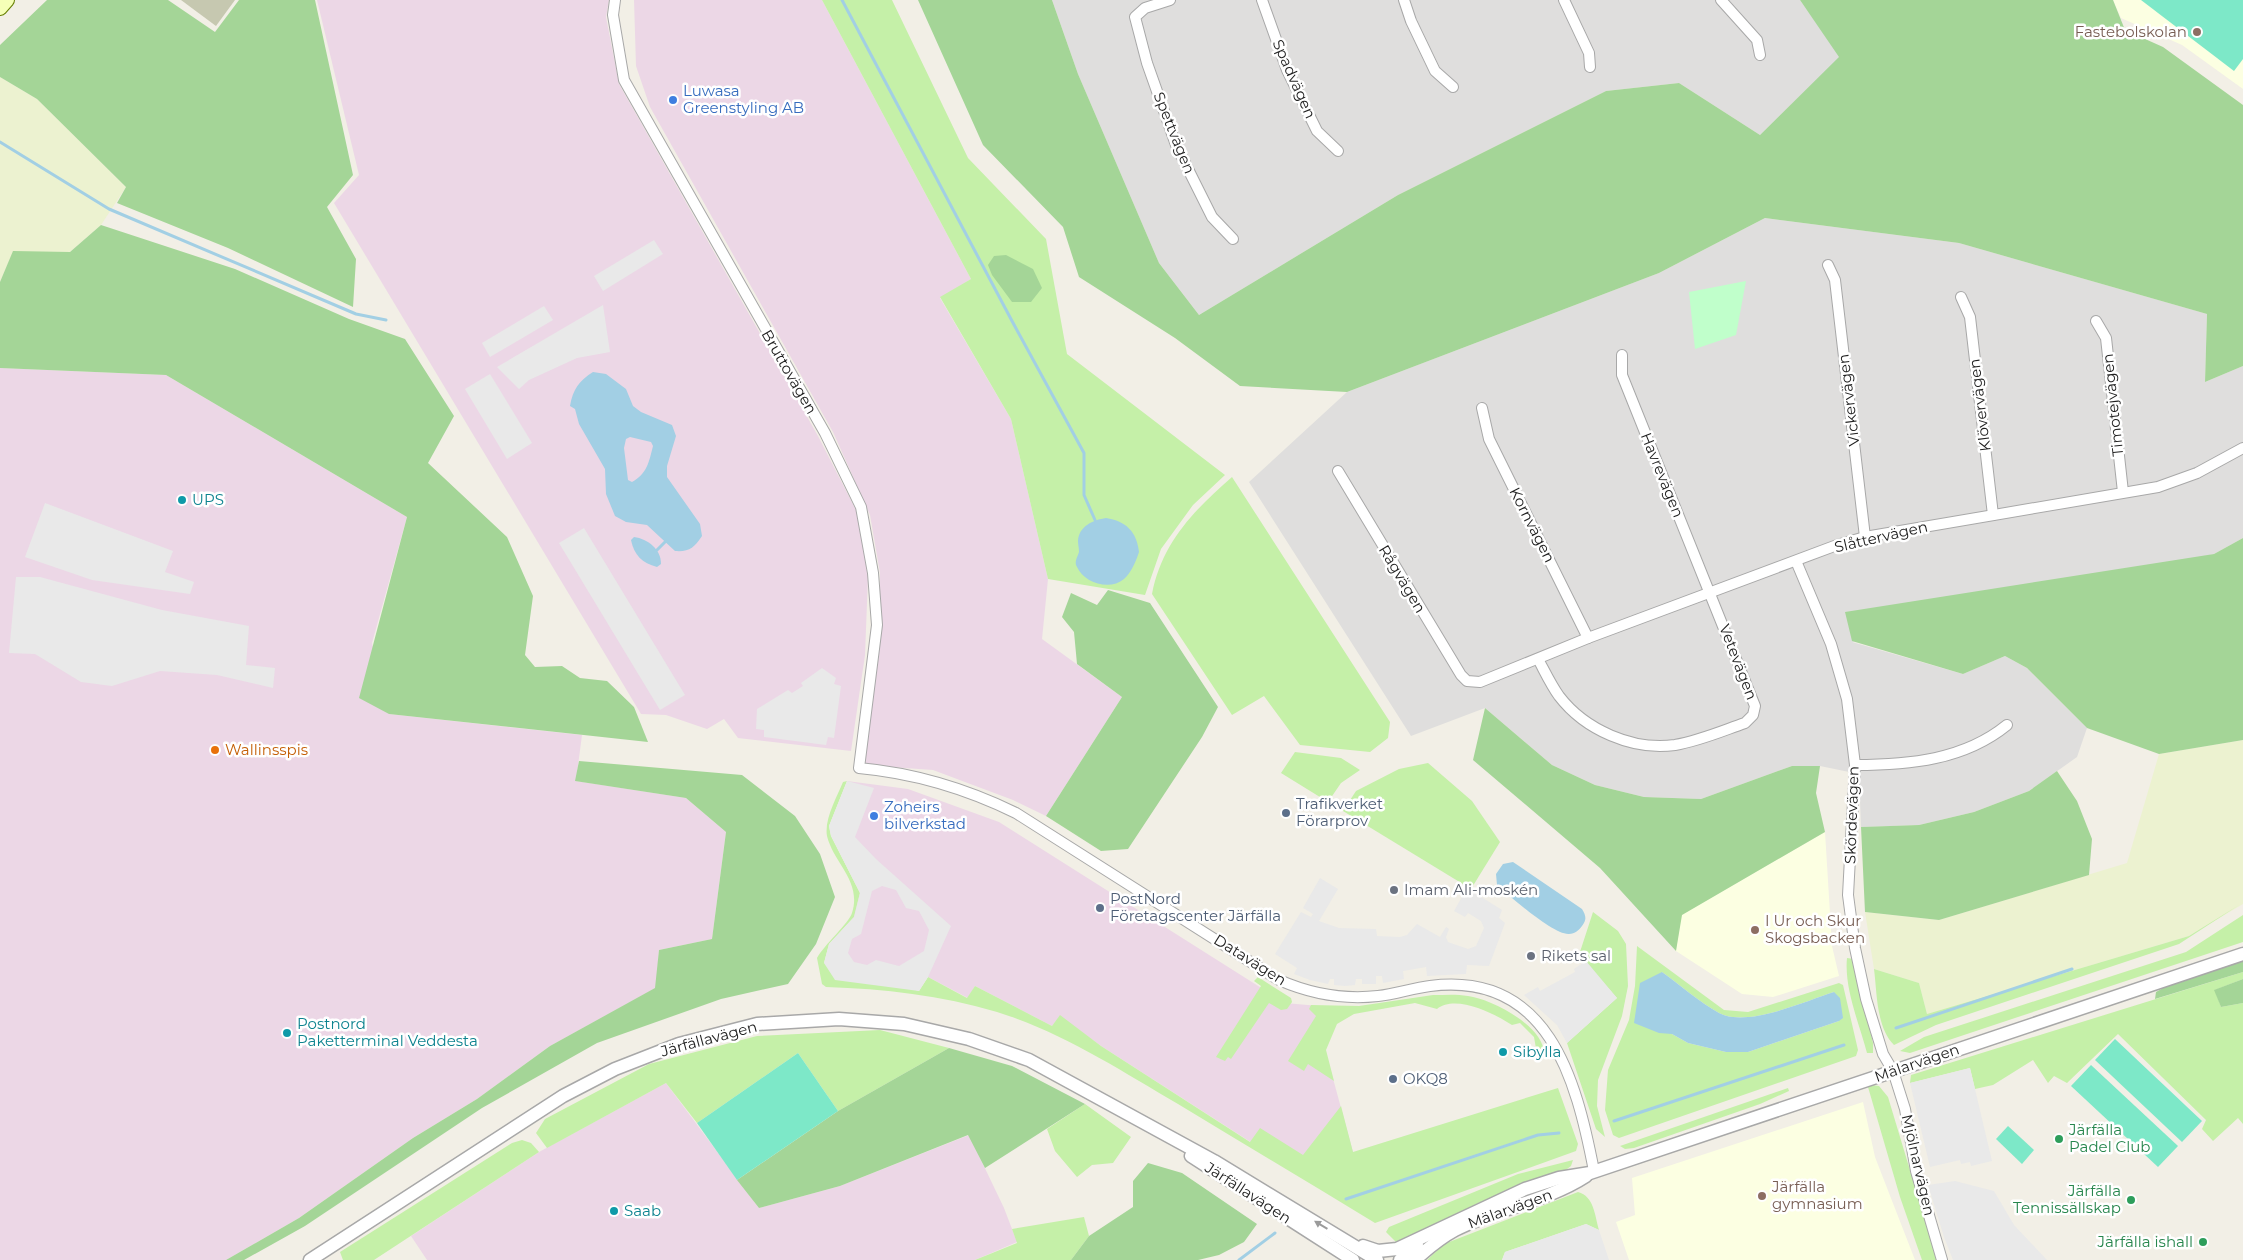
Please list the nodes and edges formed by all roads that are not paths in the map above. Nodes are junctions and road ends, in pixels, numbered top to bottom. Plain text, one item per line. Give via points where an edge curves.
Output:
1 (8, 0) edge
2 (615, 0) edge
3 (1170, 0) edge
4 (1262, 0) edge
5 (1404, 0) edge
6 (1564, 0) edge
7 (1721, 0) edge
8 (0, 8) edge
9 (1760, 55) dead end
10 (1590, 67) dead end
11 (1453, 87) dead end
12 (1338, 151) dead end
13 (1233, 239) dead end
14 (1828, 264) dead end
15 (1961, 297) dead end
16 (2096, 321) dead end
17 (1622, 354) dead end
18 (1482, 408) dead end
19 (2243, 448) edge
20 (1338, 471) dead end
21 (2123, 492) junction
22 (1993, 515) junction
23 (1865, 537) junction
24 (1796, 561) junction
25 (1709, 594) junction
26 (1588, 638) junction
27 (1538, 659) junction
28 (1471, 682) joint
29 (2007, 725) dead end
30 (1855, 765) junction
31 (859, 768) joint
32 (2243, 954) edge
33 (1893, 1071) junction
34 (1144, 1122) junction
35 (1592, 1172) junction
36 (1342, 1238) junction
37 (1431, 1240) junction
38 (310, 1260) edge
39 (1353, 1260) edge
40 (1378, 1260) edge
41 (1400, 1260) edge
42 (1415, 1260) edge
43 (1422, 1260) edge
44 (1942, 1260) edge

1 - 8 main road
2 - 31 street, Bruttovägen via 613,15 624,80 825,433 861,507 873,573 877,625
3 - 13 street, Spettvägen via 1145,8 1135,17 1147,63 1176,145 1212,218
4 - 12 street, Spadvägen via 1287,70 1309,114 1318,131
5 - 11 street via 1435,71
6 - 10 street via 1590,53
7 - 9 street via 1757,40
14 - 23 street, Vickervägen via 1835,280
15 - 22 street, Klövervägen via 1970,317
16 - 21 street, Timotejvägen via 2106,338
17 - 25 street, Havrevägen via 1622,375
18 - 26 street, Kornvägen via 1489,439
19 - 21 street, Slåttervägen via 2179,480
20 - 28 street, Rågvägen via 1461,675
21 - 22 street, Slåttervägen
22 - 23 street, Slåttervägen
23 - 24 street, Slåttervägen
24 - 25 street, Slåttervägen
24 - 30 street, Skördevägen via 1818,608 1838,666 1847,699
25 - 26 street, Slåttervägen
25 - 27 street, Vetevägen via 1755,706 1753,715 1745,723 1676,745 1625,742 1577,714 1560,697
26 - 27 street, Slåttervägen
27 - 28 street, Slåttervägen via 1480,682
29 - 30 street via 1993,737 1955,754 1906,764
30 - 33 street, Skördevägen via 1848,895 1866,999 1883,1054
31 - 35 street, Datavägen via 944,784 1016,813 1278,980 1307,991 1337,997 1370,996 1431,986 1472,984 1511,1000 1538,1021 1559,1052 1578,1106
32 - 33 street, Mälarvägen
33 - 35 street, Mälarvägen
33 - 44 street, Mjölnarvägen via 1905,1109 1916,1171
36 -> 34 street, Järfällavägen via 1214,1160
34 - 38 street, Järfällavägen via 1029,1060 969,1039 904,1024 839,1019 757,1024 678,1044 615,1069 563,1096
34 - 39 street, Järfällavägen via 1209,1169
35 - 37 street, Mälarvägen via 1525,1189 1452,1222
36 - 37 street, Järfällavägen via 1378,1251
36 - 40 street, Järfällavägen
37 - 41 street
37 - 42 street, Mälarvägen
37 - 43 street

